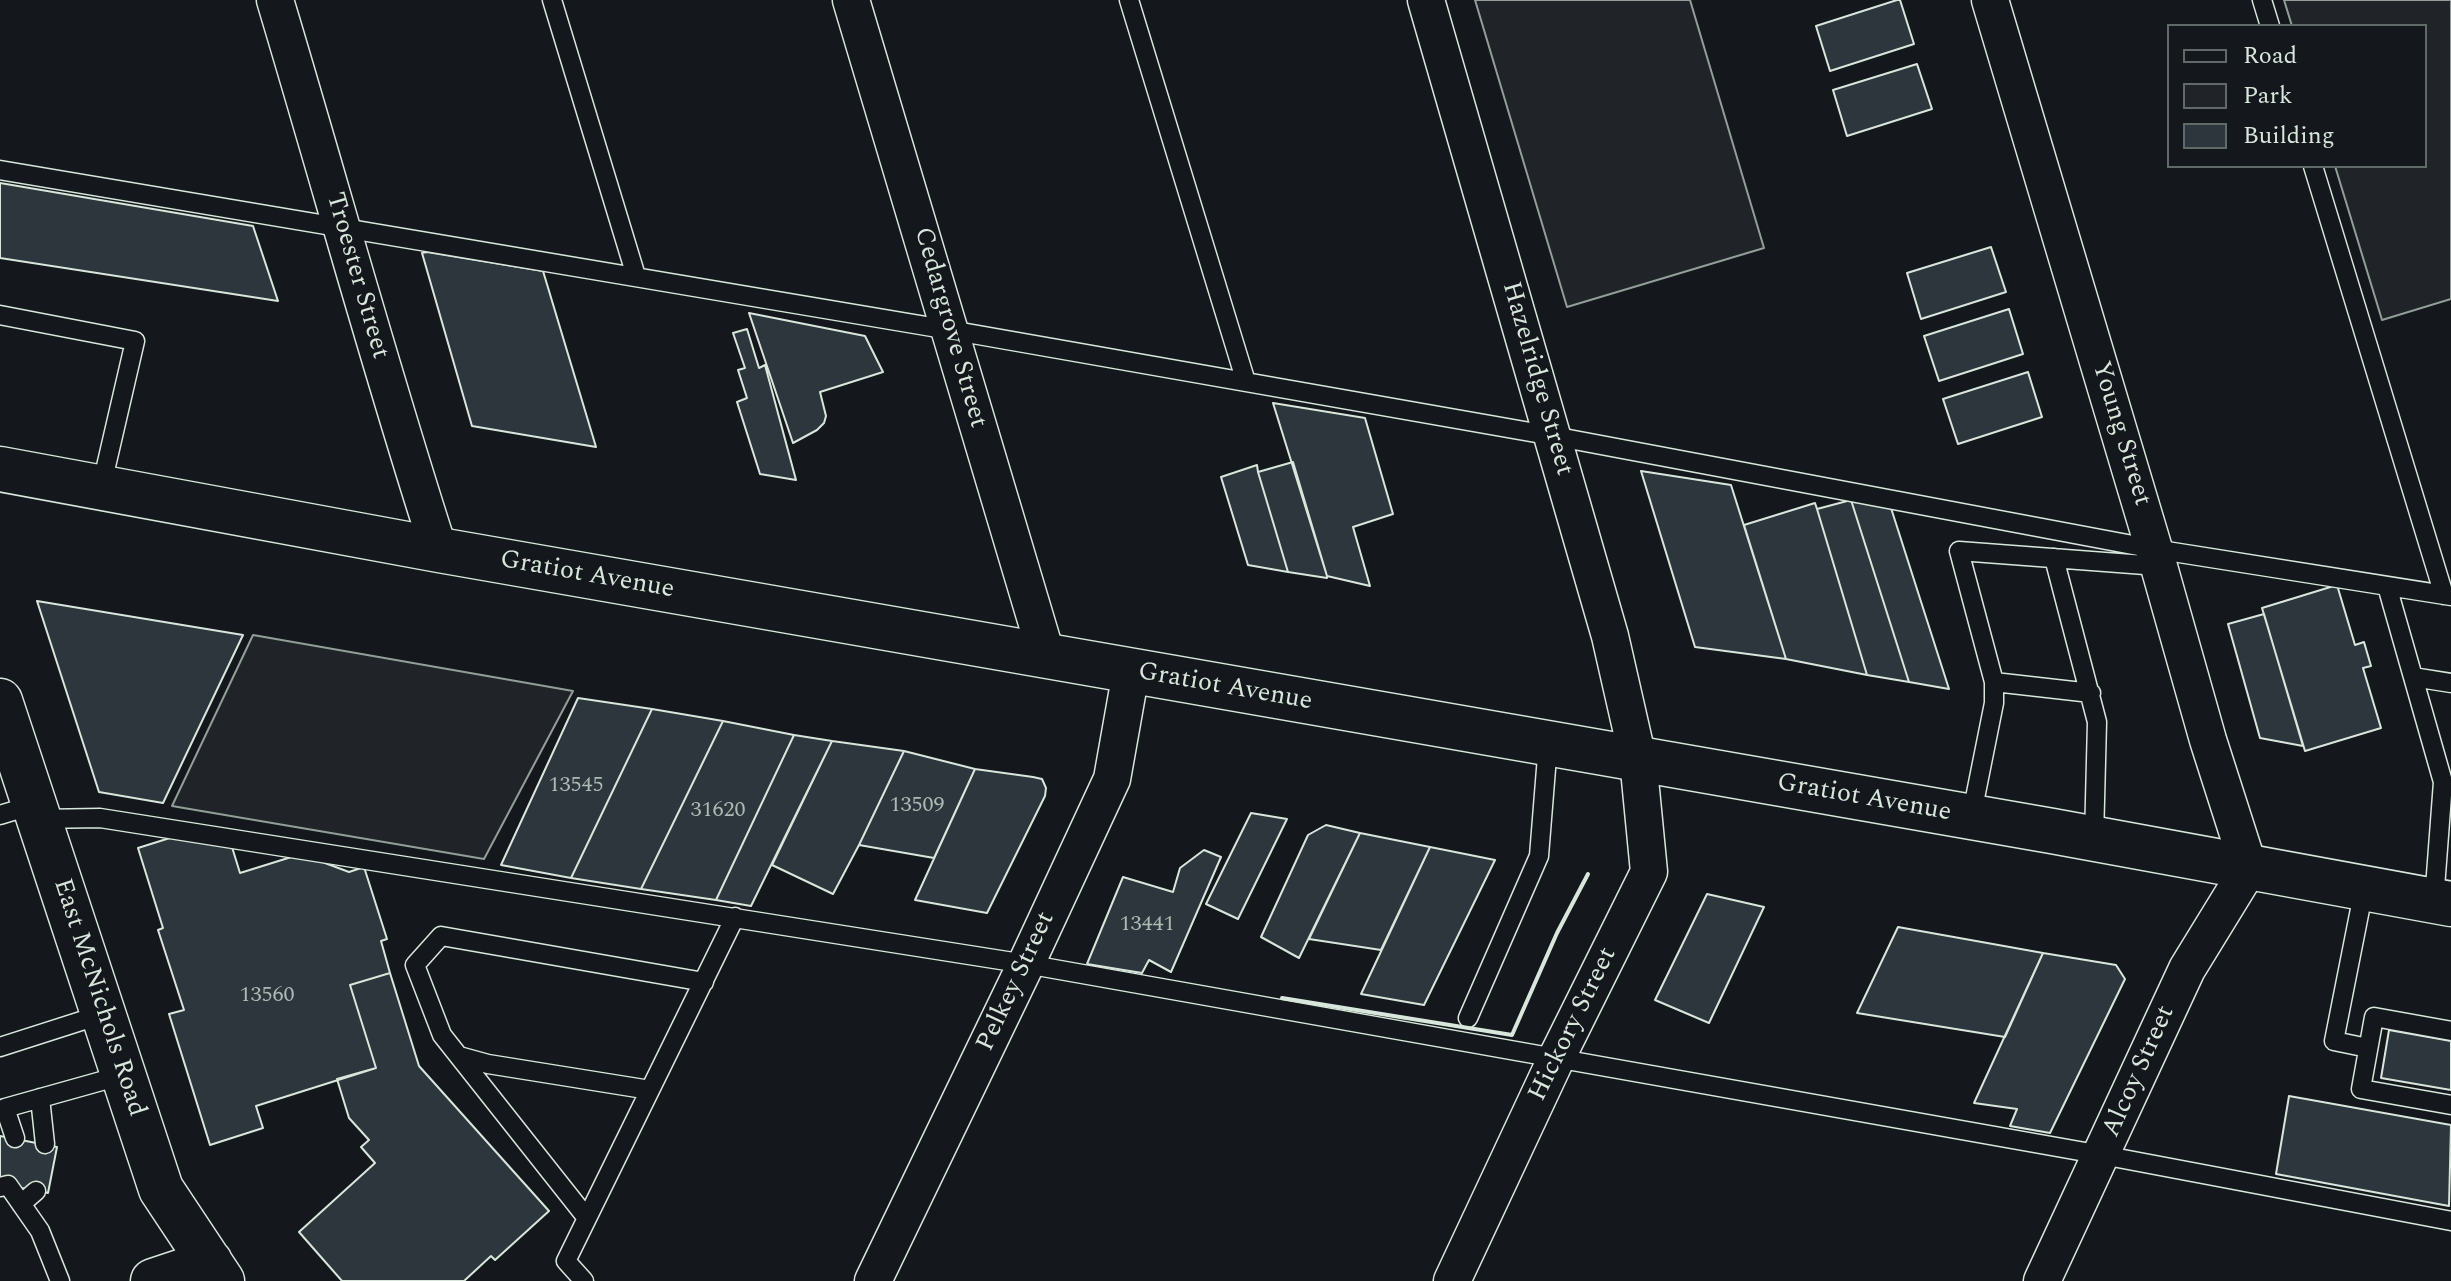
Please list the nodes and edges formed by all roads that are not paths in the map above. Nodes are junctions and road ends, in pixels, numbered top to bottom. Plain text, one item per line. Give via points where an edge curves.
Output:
1 (275, 0) edge
2 (552, 0) edge
3 (851, 0) edge
4 (1129, 0) edge
5 (1426, 0) edge
6 (1990, 0) edge
7 (2262, 0) edge
8 (2269, 24) edge
9 (2314, 168) edge
10 (0, 170) edge
11 (343, 226) junction
12 (636, 276) junction
13 (0, 315) edge
14 (950, 330) junction
15 (1246, 382) junction
16 (1553, 436) junction
17 (0, 469) edge
18 (101, 488) junction
19 (439, 550) junction
20 (2156, 557) junction
21 (2054, 558) junction
22 (2387, 586) junction
23 (2447, 596) edge
24 (1047, 657) junction
25 (1131, 672) junction
26 (2413, 677) junction
27 (1994, 682) junction
28 (2451, 683) edge
29 (2091, 693) junction
30 (0, 701) edge
31 (1548, 744) junction
32 (1638, 759) junction
33 (24, 813) edge
34 (1971, 818) junction
35 (2094, 839) junction
36 (2249, 868) junction
37 (2364, 889) junction
38 (2442, 902) edge
39 (735, 917) junction
40 (1026, 964) junction
41 (704, 982) junction
42 (103, 1014) junction
43 (1468, 1018) dead end
44 (2451, 1031) edge
45 (0, 1047) edge
46 (2368, 1048) junction
47 (459, 1056) junction
48 (1556, 1059) junction
49 (123, 1075) junction
50 (650, 1090) junction
51 (40, 1098) junction
52 (2451, 1105) edge
53 (2, 1109) edge
54 (15, 1138) dead end
55 (45, 1144) dead end
56 (2102, 1155) junction
57 (0, 1187) edge
58 (36, 1191) dead end
59 (21, 1204) junction
60 (586, 1217) junction
61 (2451, 1221) edge
62 (216, 1272) edge
63 (60, 1281) edge
64 (153, 1281) edge
65 (584, 1281) edge
66 (873, 1281) edge
67 (1452, 1281) edge
68 (2042, 1281) edge

1 - 11 street, Troester Street
2 - 12 lane
3 - 14 street, Cedargrove Street
4 - 15 lane
5 - 16 street, Hazelridge Street
6 - 20 street, Young Street
7 - 8 lane
9 - 23 lane
10 - 11 lane
11 - 12 lane
11 - 19 street, Troester Street
12 - 14 lane
13 - 18 lane via 135,341
14 - 15 lane
14 - 24 street, Cedargrove Street
15 - 16 lane
16 - 20 lane
16 - 32 street, Hazelridge Street via 1610,636
17 - 18 main road, Gratiot Avenue
18 - 19 main road, Gratiot Avenue
19 - 24 main road, Gratiot Avenue
20 - 21 lane
20 - 22 lane
20 - 36 street, Young Street
21 - 27 lane via 1959,551
21 - 29 lane
22 - 23 lane
22 - 26 lane
24 - 25 main road, Gratiot Avenue
25 - 31 main road, Gratiot Avenue
25 - 40 street, Pelkey Street via 1112,779
26 - 28 lane
26 - 38 lane via 2443,782
27 - 29 lane
27 - 34 lane
29 - 35 lane via 2097,722
30 - 33 main road, East McNichols Road
31 - 32 main road, Gratiot Avenue
31 - 43 lane via 1539,856
32 - 34 main road, Gratiot Avenue
32 - 48 street, Hickory Street via 1649,872
33 - 39 lane via 100,818
33 - 42 main road, East McNichols Road
34 - 35 main road, Gratiot Avenue
35 - 36 main road, Gratiot Avenue
36 - 37 main road, Gratiot Avenue
36 - 56 street, Alcoy Street via 2187,969
37 - 38 main road, Gratiot Avenue
37 - 46 lane via 2334,1041
39 - 40 lane
39 - 41 lane
40 - 48 lane
40 - 66 street, Pelkey Street
41 - 47 lane via 441,936 415,965 442,1035
41 - 50 lane
42 - 45 lane
42 - 49 main road, East McNichols Road
44 - 46 lane via 2423,1031 2374,1017
46 - 52 lane via 2361,1089 2412,1090
47 - 50 lane
47 - 60 lane
48 - 56 lane
48 - 67 street, Hickory Street
49 - 51 lane
49 - 62 main road, East McNichols Road via 161,1189
50 - 60 lane
51 - 53 lane
51 - 55 lane
53 - 54 lane
56 - 61 lane
56 - 68 street, Alcoy Street
57 - 59 lane via 8,1185
58 - 59 lane
59 - 63 lane via 40,1231
60 - 65 lane via 566,1261
62 - 64 main road

